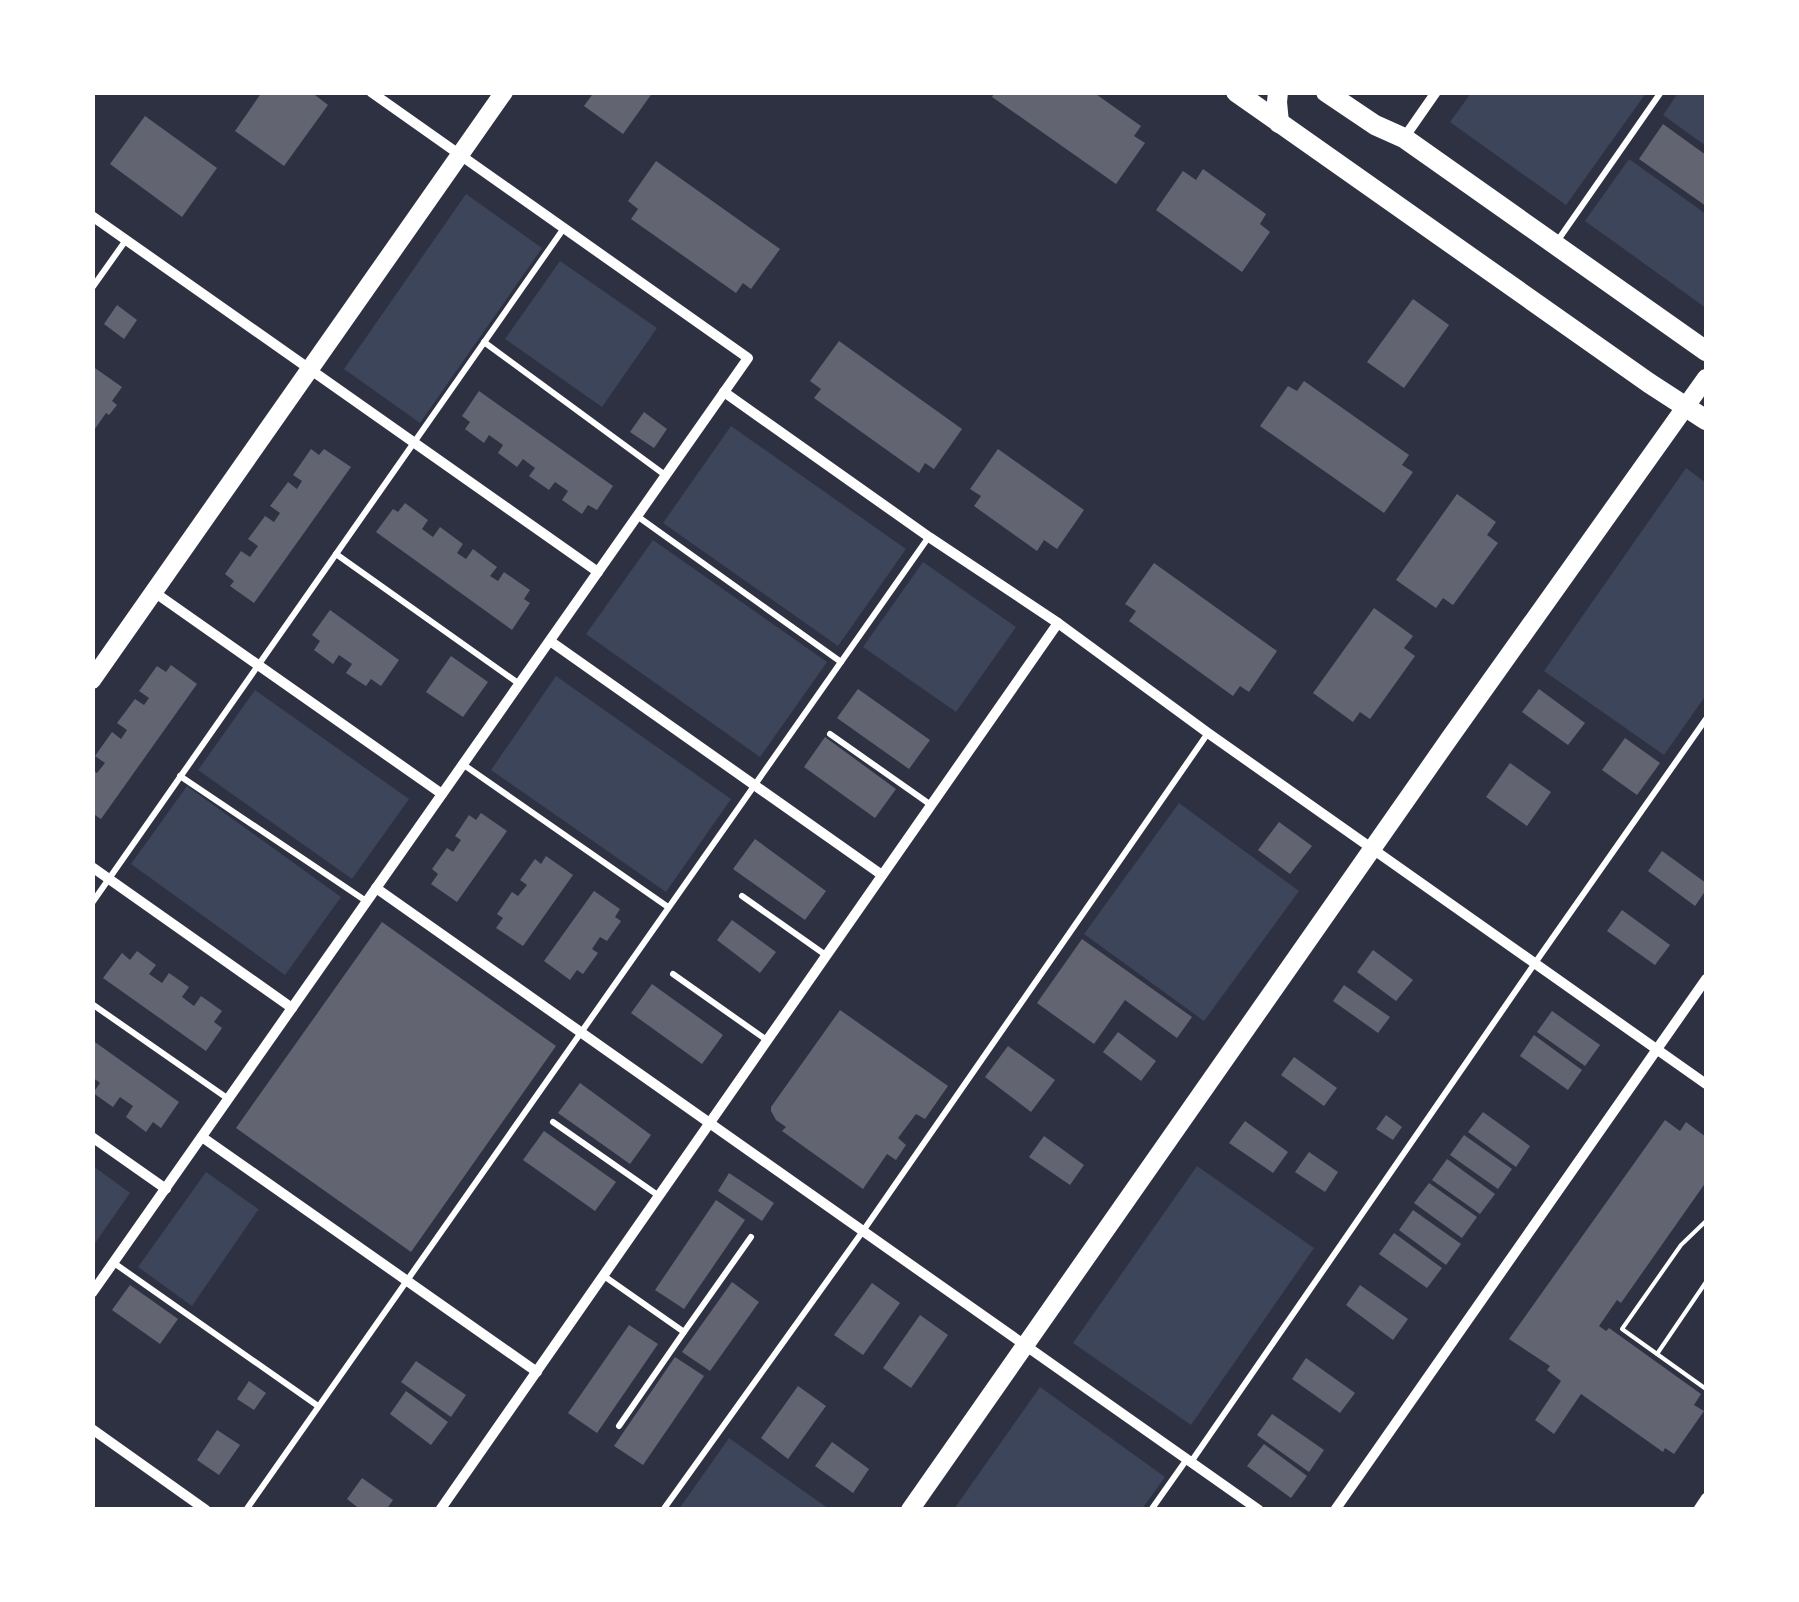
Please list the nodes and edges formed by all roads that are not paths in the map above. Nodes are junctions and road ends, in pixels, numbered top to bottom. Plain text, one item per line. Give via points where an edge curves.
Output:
1 (370, 92) edge
2 (504, 92) edge
3 (1236, 92) edge
4 (1278, 92) edge
5 (1326, 92) edge
6 (1436, 92) edge
7 (1661, 92) edge
8 (1280, 123) junction
9 (1404, 138) junction
10 (460, 155) junction
11 (92, 216) edge
12 (564, 228) junction
13 (126, 240) junction
14 (1555, 244) junction
15 (92, 288) edge
16 (484, 342) junction
17 (1706, 351) edge
18 (310, 369) junction
19 (1706, 378) edge
20 (724, 392) junction
21 (1686, 407) junction
22 (1706, 420) edge
23 (414, 443) junction
24 (666, 475) junction
25 (636, 516) junction
26 (929, 536) junction
27 (336, 554) junction
28 (598, 572) junction
29 (154, 592) junction
30 (1058, 623) junction
31 (550, 641) junction
32 (841, 662) junction
33 (258, 665) junction
34 (92, 680) edge
35 (519, 684) junction
36 (1706, 719) edge
37 (1208, 733) junction
38 (830, 734) dead end
39 (463, 764) junction
40 (180, 776) junction
41 (753, 785) junction
42 (442, 794) junction
43 (933, 806) junction
44 (1373, 849) junction
45 (92, 867) edge
46 (882, 875) junction
47 (109, 878) junction
48 (376, 888) junction
49 (742, 896) dead end
50 (367, 902) junction
51 (92, 903) edge
52 (668, 907) junction
53 (828, 956) junction
54 (1535, 963) junction
55 (673, 974) dead end
56 (1706, 979) edge
57 (92, 1004) edge
58 (292, 1008) junction
59 (580, 1032) junction
60 (768, 1041) junction
61 (1657, 1049) junction
62 (1706, 1084) edge
63 (228, 1099) junction
64 (553, 1122) dead end
65 (710, 1124) junction
66 (202, 1137) junction
67 (92, 1138) edge
68 (166, 1189) junction
69 (660, 1197) junction
70 (863, 1231) junction
71 (750, 1237) dead end
72 (114, 1262) junction
73 (604, 1276) junction
74 (407, 1280) junction
75 (92, 1294) edge
76 (684, 1332) junction
77 (1025, 1346) junction
78 (536, 1372) junction
79 (318, 1406) junction
80 (618, 1426) dead end
81 (92, 1429) edge
82 (1189, 1460) junction
83 (1706, 1498) edge
84 (206, 1510) edge
85 (246, 1510) edge
86 (440, 1510) edge
87 (663, 1510) edge
88 (910, 1510) edge
89 (1151, 1510) edge
90 (1259, 1510) edge
91 (1335, 1510) edge
92 (1698, 1510) edge

1 - 10 street
2 - 10 street
3 - 8 main road
4 - 8 main road
5 - 9 main road
6 - 9 street
7 - 14 lane
8 - 21 main road
9 - 14 main road
10 - 12 street
10 - 18 street
11 - 13 street
12 - 16 lane
12 - 20 street via 748,358
13 - 15 lane
13 - 18 street
14 - 17 main road
16 - 23 lane
16 - 24 lane
18 - 23 street
18 - 29 street
19 - 21 street
20 - 24 street
20 - 26 street
21 - 22 main road
21 - 44 street
23 - 27 lane
23 - 28 street
24 - 25 street
25 - 28 street
25 - 32 lane
26 - 30 street
26 - 32 lane
27 - 33 lane
27 - 35 lane
28 - 31 street
29 - 33 street
29 - 34 street
30 - 37 street
30 - 43 street
31 - 35 street
31 - 41 street
32 - 41 lane
33 - 40 lane
33 - 42 street
35 - 39 street
36 - 54 lane
37 - 44 street
37 - 70 lane
38 - 43 lane
39 - 42 street
39 - 52 lane
40 - 47 lane
40 - 50 lane
41 - 46 street
41 - 52 lane
42 - 48 street
43 - 46 street
44 - 54 street
44 - 77 street
45 - 47 street
46 - 53 street
47 - 51 lane
47 - 58 street
48 - 50 street
48 - 59 street
49 - 53 lane
50 - 58 street
52 - 59 lane
53 - 60 street
54 - 61 street
54 - 82 lane
55 - 60 lane
56 - 61 street
57 - 63 lane
58 - 63 street
59 - 65 street
59 - 74 lane
60 - 65 street
61 - 62 street
61 - 91 street
63 - 66 street
64 - 69 lane
65 - 69 street
65 - 70 street
66 - 68 street
66 - 74 street
67 - 68 street
68 - 72 street
69 - 73 street
70 - 77 street
70 - 87 lane
71 - 76 lane
72 - 75 street
72 - 79 lane
73 - 76 lane
73 - 78 street
74 - 78 street
74 - 79 lane
76 - 80 lane
77 - 82 street
77 - 88 street
78 - 86 street
79 - 85 lane
81 - 84 street
82 - 89 lane
82 - 90 street
83 - 92 street

